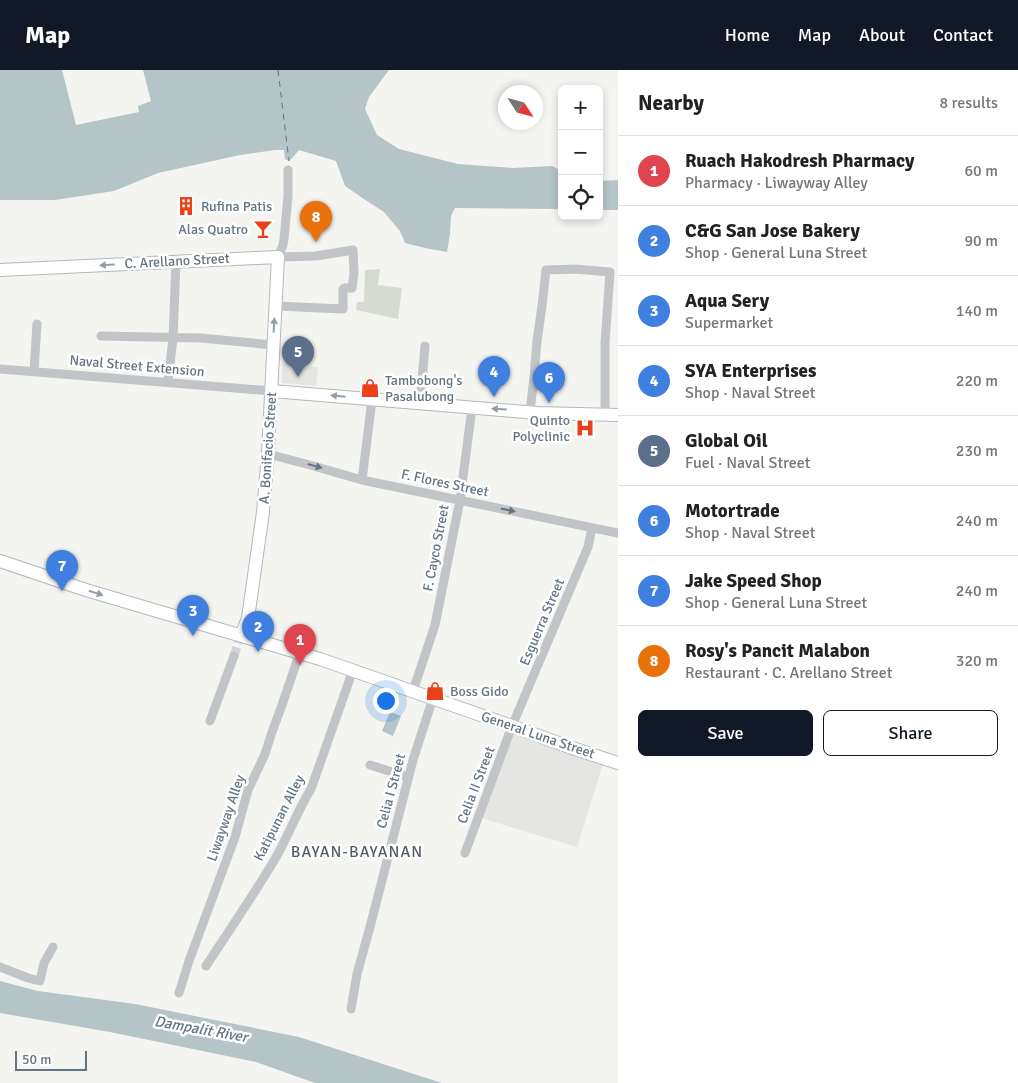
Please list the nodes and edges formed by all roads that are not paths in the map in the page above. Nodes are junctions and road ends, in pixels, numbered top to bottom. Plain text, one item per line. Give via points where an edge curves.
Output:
1 (288, 170) dead end
2 (278, 257) junction
3 (176, 261) junction
4 (0, 270) edge
5 (276, 306) junction
6 (37, 324) dead end
7 (102, 336) dead end
8 (173, 338) junction
9 (273, 345) junction
10 (425, 346) dead end
11 (0, 368) edge
12 (34, 371) junction
13 (168, 382) junction
14 (272, 391) junction
15 (372, 400) junction
16 (420, 403) junction
17 (472, 408) junction
18 (530, 412) junction
19 (605, 415) junction
20 (618, 415) edge
21 (268, 454) junction
22 (362, 480) junction
23 (460, 500) junction
24 (592, 528) junction
25 (618, 533) edge
26 (0, 561) edge
27 (240, 638) junction
28 (300, 652) junction
29 (234, 656) tunnel mouth
30 (353, 670) junction
31 (413, 691) junction
32 (434, 698) junction
33 (210, 721) dead end
34 (512, 726) junction
35 (618, 763) edge
36 (370, 765) dead end
37 (408, 777) junction
38 (465, 852) dead end
39 (53, 947) dead end
40 (206, 966) dead end
41 (0, 967) edge
42 (179, 993) dead end
43 (351, 1009) dead end

1 - 2 street, A. Bonifacio Street via 284,239
2 - 3 main road, C. Arellano Street
2 - 5 main road, A. Bonifacio Street
2 - 5 street, C. Arellano Street via 316,256 353,250 354,274 352,288 343,289 342,309
3 -> 4 main road, C. Arellano Street
3 - 8 street
9 -> 5 main road, A. Bonifacio Street
6 - 12 street
7 - 8 street
8 - 9 street
8 - 13 street
9 - 14 main road, A. Bonifacio Street
10 - 16 street
11 - 12 street, Naval Street Extension
12 - 13 street, Naval Street Extension
13 - 14 street, Naval Street Extension
15 -> 14 main road
14 - 21 main road, A. Bonifacio Street
15 - 16 main road
15 - 22 street
16 - 17 main road
18 -> 17 main road
17 - 23 street, F. Cayco Street
18 - 19 main road
18 - 19 street via 546,270 575,268 610,272 605,343
19 - 20 main road
21 -> 22 street, F. Flores Street
21 - 27 main road, A. Bonifacio Street via 248,618
22 - 23 street, F. Flores Street
23 -> 24 street, F. Flores Street
23 - 31 street, F. Cayco Street via 435,625
24 - 25 street, F. Flores Street
24 - 34 street, Esguerra Street via 588,547
26 -> 27 main road, General Luna Street
27 - 28 main road, General Luna Street
28 - 30 main road, General Luna Street
28 - 42 street, Liwayway Alley via 265,754 248,790 235,837
29 - 33 street
30 - 31 main road, General Luna Street
30 - 40 street, Katipunan Alley via 311,789 285,842
31 - 32 main road, General Luna Street
32 - 34 main road, General Luna Street
32 - 37 street, Celia I Street
34 - 35 main road, General Luna Street
34 - 38 street, Celia II Street
36 - 37 street
37 - 43 street, Celia I Street via 357,974
39 - 41 street via 44,963 40,981

